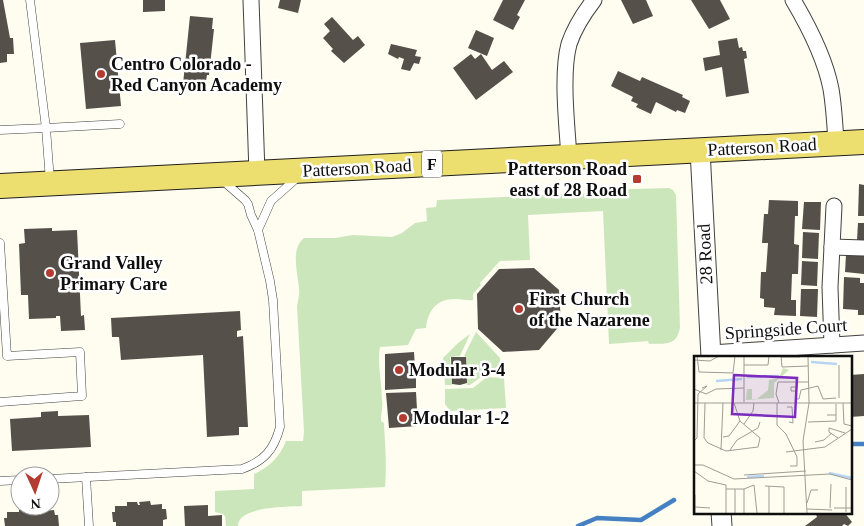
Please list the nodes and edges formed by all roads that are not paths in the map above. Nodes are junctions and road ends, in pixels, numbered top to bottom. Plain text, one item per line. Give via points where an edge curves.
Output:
1 (30, 0) edge
2 (250, 0) edge
3 (594, 0) edge
4 (793, 0) edge
5 (120, 124) dead end
6 (46, 128) junction
7 (0, 130) edge
8 (864, 142) edge
9 (836, 144) junction
10 (700, 150) junction
11 (569, 157) junction
12 (306, 170) junction
13 (257, 173) junction
14 (216, 175) junction
15 (50, 183) junction
16 (0, 186) edge
17 (834, 206) dead end
18 (258, 230) junction
19 (0, 243) edge
20 (832, 247) junction
21 (864, 248) edge
22 (864, 343) edge
23 (832, 345) junction
24 (711, 355) edge
25 (3, 356) edge
26 (0, 402) edge
27 (86, 477) junction
28 (60, 478) edge
29 (89, 526) edge

1 - 6 lane
2 - 13 street
3 - 11 street via 569,43 565,65
4 - 9 street via 826,68
5 - 6 lane
6 - 7 lane
6 - 15 lane
8 - 9 main road, Patterson Road / F
9 - 10 main road, Patterson Road / F
10 - 11 main road, Patterson Road / F
10 - 24 street, 28 Road
11 - 12 main road, Patterson Road / F
12 - 13 main road, Patterson Road / F
12 - 18 lane via 271,201
13 - 14 main road, Patterson Road / F
14 - 15 main road, Patterson Road / F
14 - 18 lane via 245,200
15 - 16 main road, Patterson Road / F
17 - 20 street
18 - 27 lane via 273,300 280,427 268,454 256,464 242,469
19 - 25 lane
20 - 21 street
20 - 23 street
22 - 23 street, Springside Court
23 - 24 street, Springside Court
25 - 26 lane via 80,352 82,396
27 - 28 lane
27 - 29 lane

